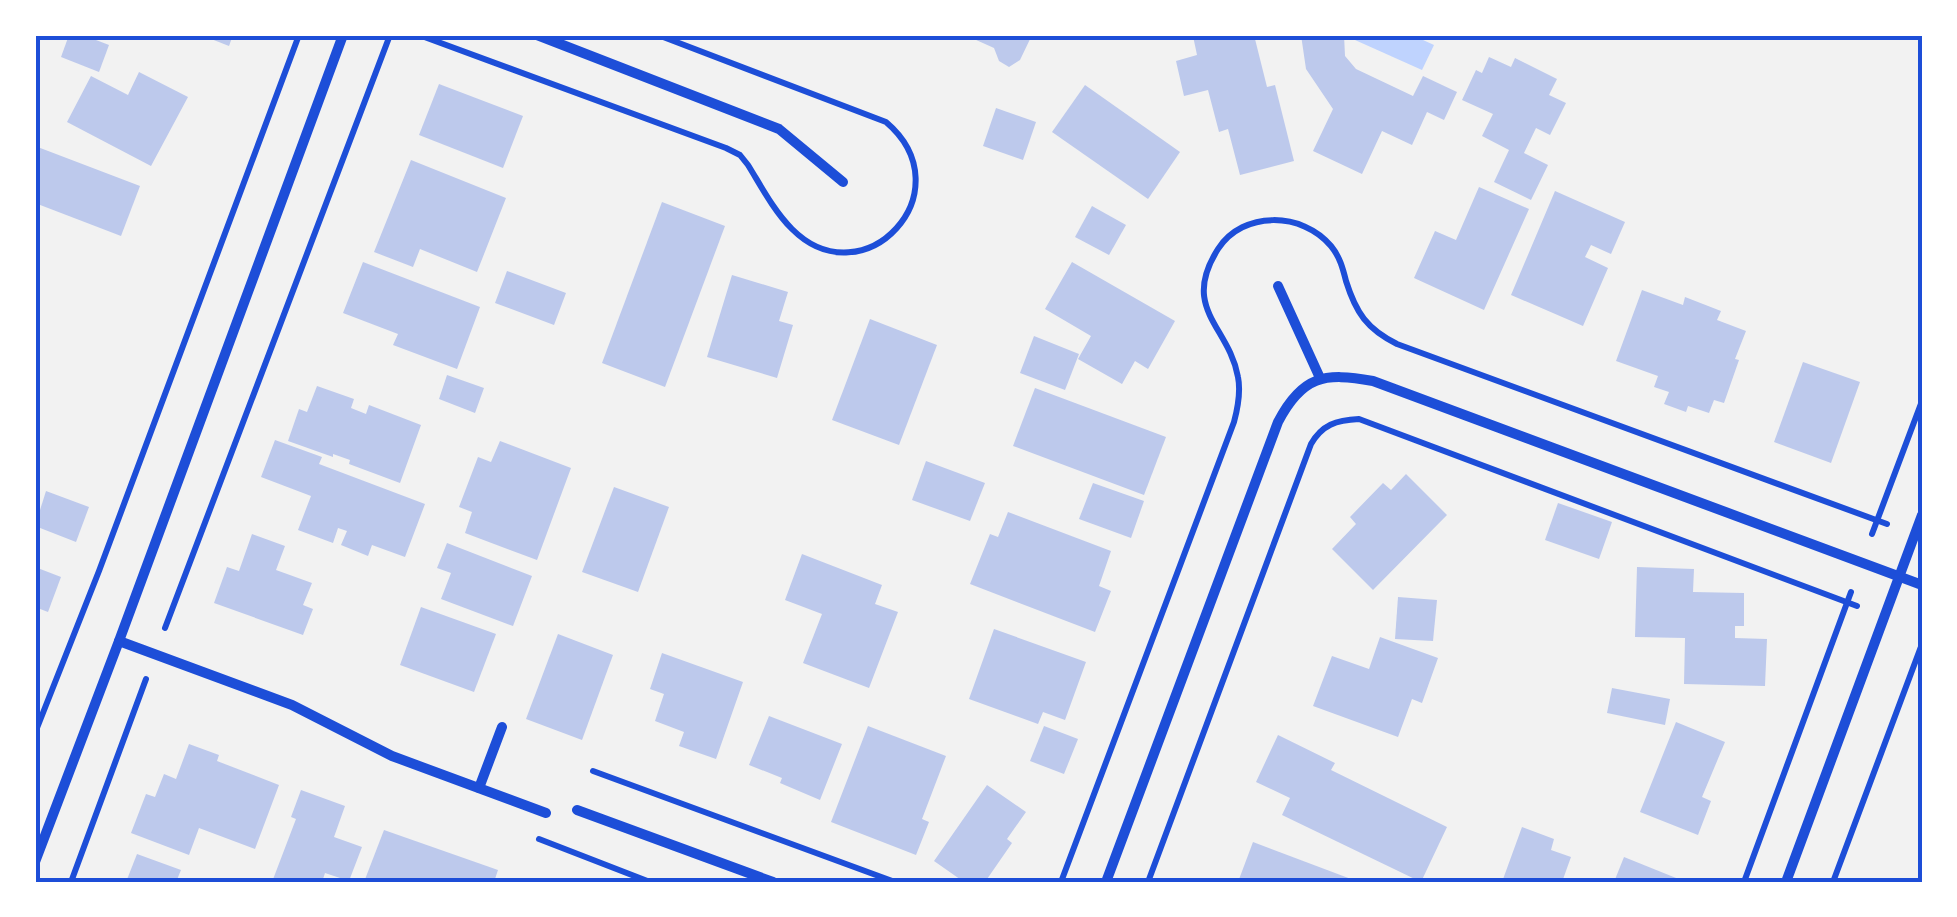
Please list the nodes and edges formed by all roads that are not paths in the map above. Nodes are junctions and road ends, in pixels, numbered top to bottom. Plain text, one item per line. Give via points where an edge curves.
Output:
1 (343, 35) edge
2 (537, 35) edge
3 (844, 182) dead end
4 (1278, 286) dead end
5 (1320, 378) junction
6 (1922, 514) edge
7 (1899, 577) junction
8 (1922, 585) edge
9 (119, 641) junction
10 (502, 727) dead end
11 (479, 788) junction
12 (540, 810) road end
13 (577, 810) dead end
14 (35, 862) edge
15 (773, 882) edge
16 (1106, 882) edge
17 (1786, 882) edge

1 - 9 street
2 - 3 street via 759,119
4 - 5 street
5 - 7 street via 1374,380
5 - 16 street via 1293,396 1278,422
6 - 7 street
7 - 8 street
7 - 17 street
9 - 11 street via 292,706 392,756
9 - 14 street
10 - 11 street
11 - 12 street
13 - 15 street

